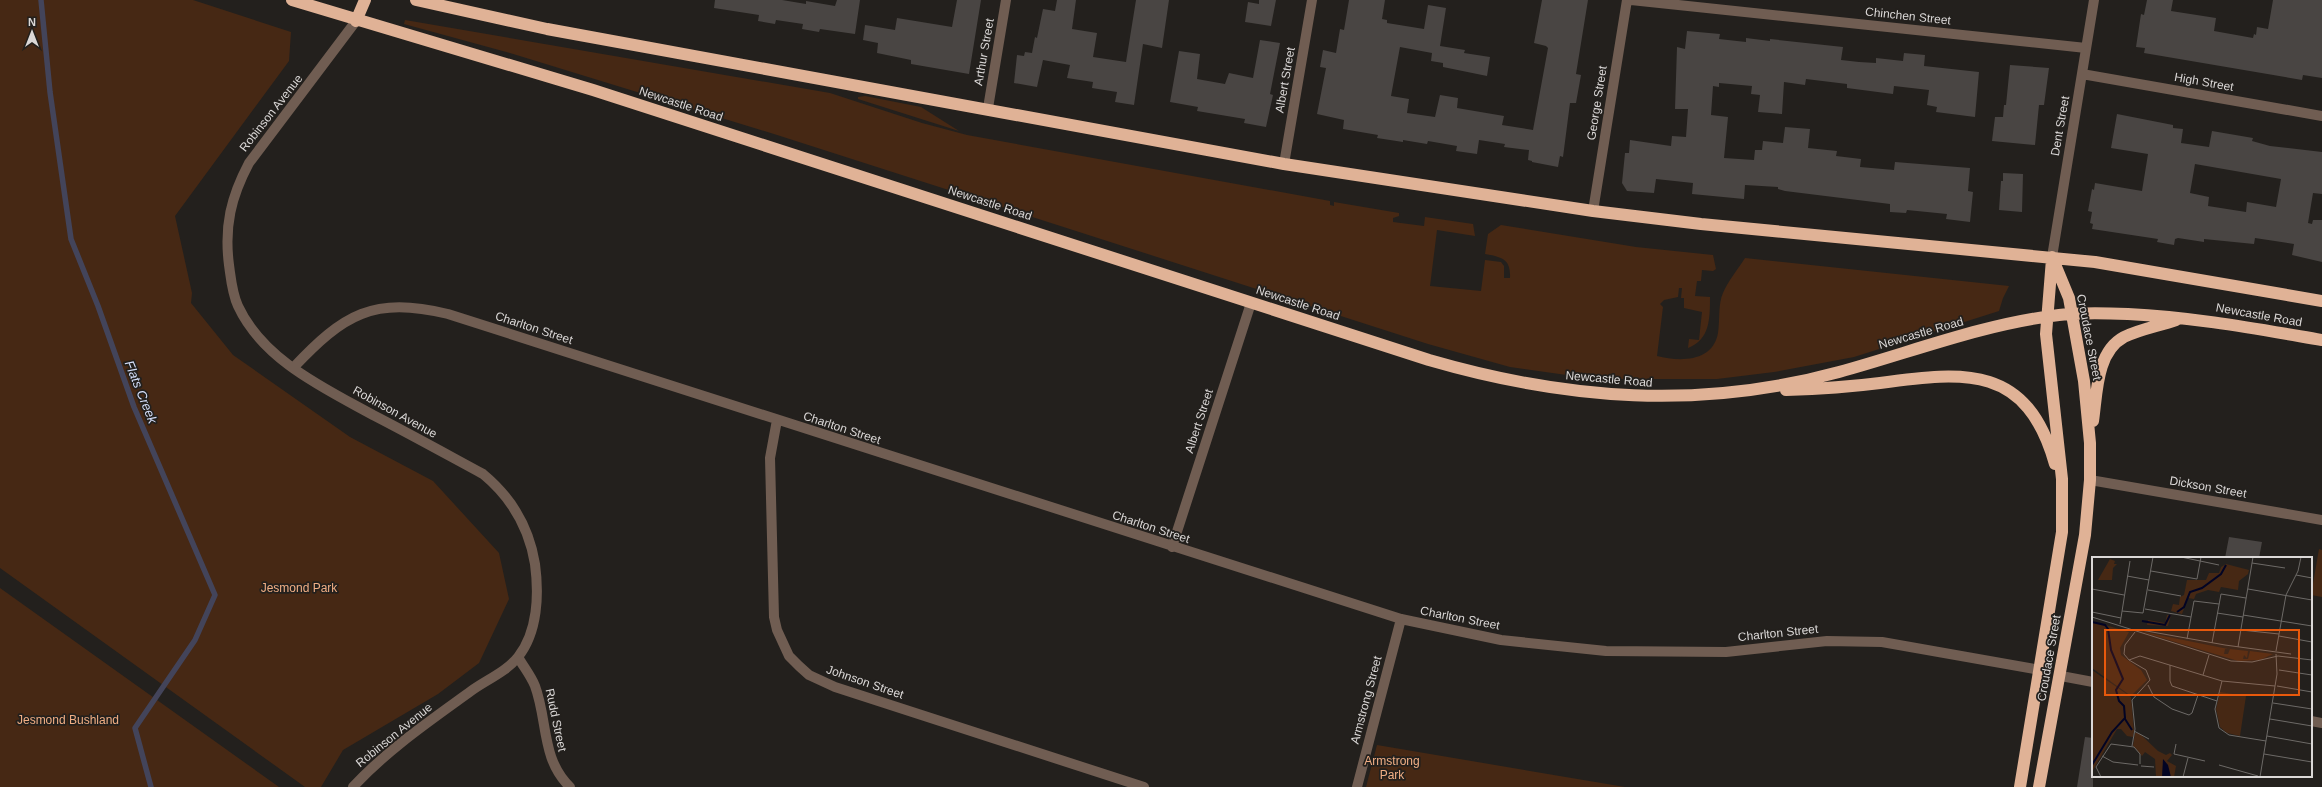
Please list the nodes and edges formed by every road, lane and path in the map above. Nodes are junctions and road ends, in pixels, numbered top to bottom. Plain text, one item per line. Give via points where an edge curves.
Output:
1 (292, 0) edge
2 (365, 0) edge
3 (416, 0) edge
4 (1006, 0) edge
5 (1312, 0) edge
6 (1627, 0) edge
7 (1631, 0) edge
8 (2094, 0) edge
9 (356, 21) junction
10 (2086, 48) junction
11 (2082, 74) junction
12 (988, 108) junction
13 (2322, 116) edge
14 (1284, 164) junction
15 (1593, 211) junction
16 (2052, 257) junction
17 (2322, 301) edge
18 (1251, 303) junction
19 (2072, 314) junction
20 (2047, 317) junction
21 (2183, 318) junction
22 (2322, 340) edge
23 (293, 368) junction
24 (1759, 390) junction
25 (777, 420) junction
26 (2090, 443) junction
27 (2090, 480) junction
28 (2063, 502) junction
29 (2322, 520) edge
30 (1172, 547) junction
31 (1401, 620) junction
32 (518, 657) junction
33 (2040, 670) junction
34 (2061, 676) junction
35 (2092, 682) edge
36 (2312, 721) edge
37 (2322, 723) edge
38 (1117, 783) edge
39 (353, 787) edge
40 (570, 787) edge
41 (1144, 787) edge
42 (1357, 787) edge
43 (2020, 787) edge
44 (2039, 787) edge

1 - 9 highway, Newcastle Road
2 - 9 highway
3 - 12 highway, Newcastle Road via 547,29
4 - 12 street, Arthur Street
5 - 14 street, Albert Street
6 - 15 street, George Street
7 - 10 street, Chinchen Street
8 - 10 street, Dent Street
9 - 18 highway, Newcastle Road via 593,90
9 - 23 street, Robinson Avenue via 249,163 231,203 227,253 238,306 263,342
10 - 11 street, Dent Street
11 - 13 street, High Street
11 - 16 street, Dent Street
12 - 14 highway, Newcastle Road
14 - 15 highway, Newcastle Road
15 - 16 highway, Newcastle Road via 1803,235
16 - 17 highway, Newcastle Road
16 - 19 highway, Croudace Street via 2064,284
16 - 20 highway, Croudace Street
18 - 24 highway, Newcastle Road via 1471,372 1536,385 1618,396 1721,395
18 - 30 street, Albert Street
19 - 20 highway, Newcastle Road
19 - 21 highway, Newcastle Road
19 - 26 highway, Croudace Street via 2086,395
20 - 24 highway, Newcastle Road via 1989,328 1838,372
20 - 28 highway, Croudace Street
21 - 22 highway, Newcastle Road
21 - 26 highway via 2128,336 2113,346 2100,372
23 - 25 street, Charlton Street via 317,342 346,322 365,312 386,306 406,306 448,314
23 - 32 street, Robinson Avenue via 320,386 483,474 509,499 527,532 536,574 537,600 534,622
24 - 28 highway via 1813,389 1923,377 1962,376 1989,381 2016,395 2039,423 2053,456
25 - 30 street, Charlton Street
25 - 38 street, Johnson Street via 770,458 774,616 782,643 798,666 809,675 834,687
26 - 27 highway, Croudace Street
27 - 29 street, Dickson Street
27 - 34 highway, Croudace Street via 2085,535
28 - 33 highway, Croudace Street via 2062,532
30 - 31 street, Charlton Street
31 - 33 street, Charlton Street via 1501,640 1606,651 1726,652 1826,641 1882,642
31 - 42 street, Armstrong Street
32 - 39 street, Robinson Avenue via 385,757
32 - 40 street, Rudd Street via 535,686 551,760 560,777
33 - 43 highway, Croudace Street
34 - 35 street
34 - 44 highway, Croudace Street
36 - 37 street
38 - 41 street, Johnson Street

